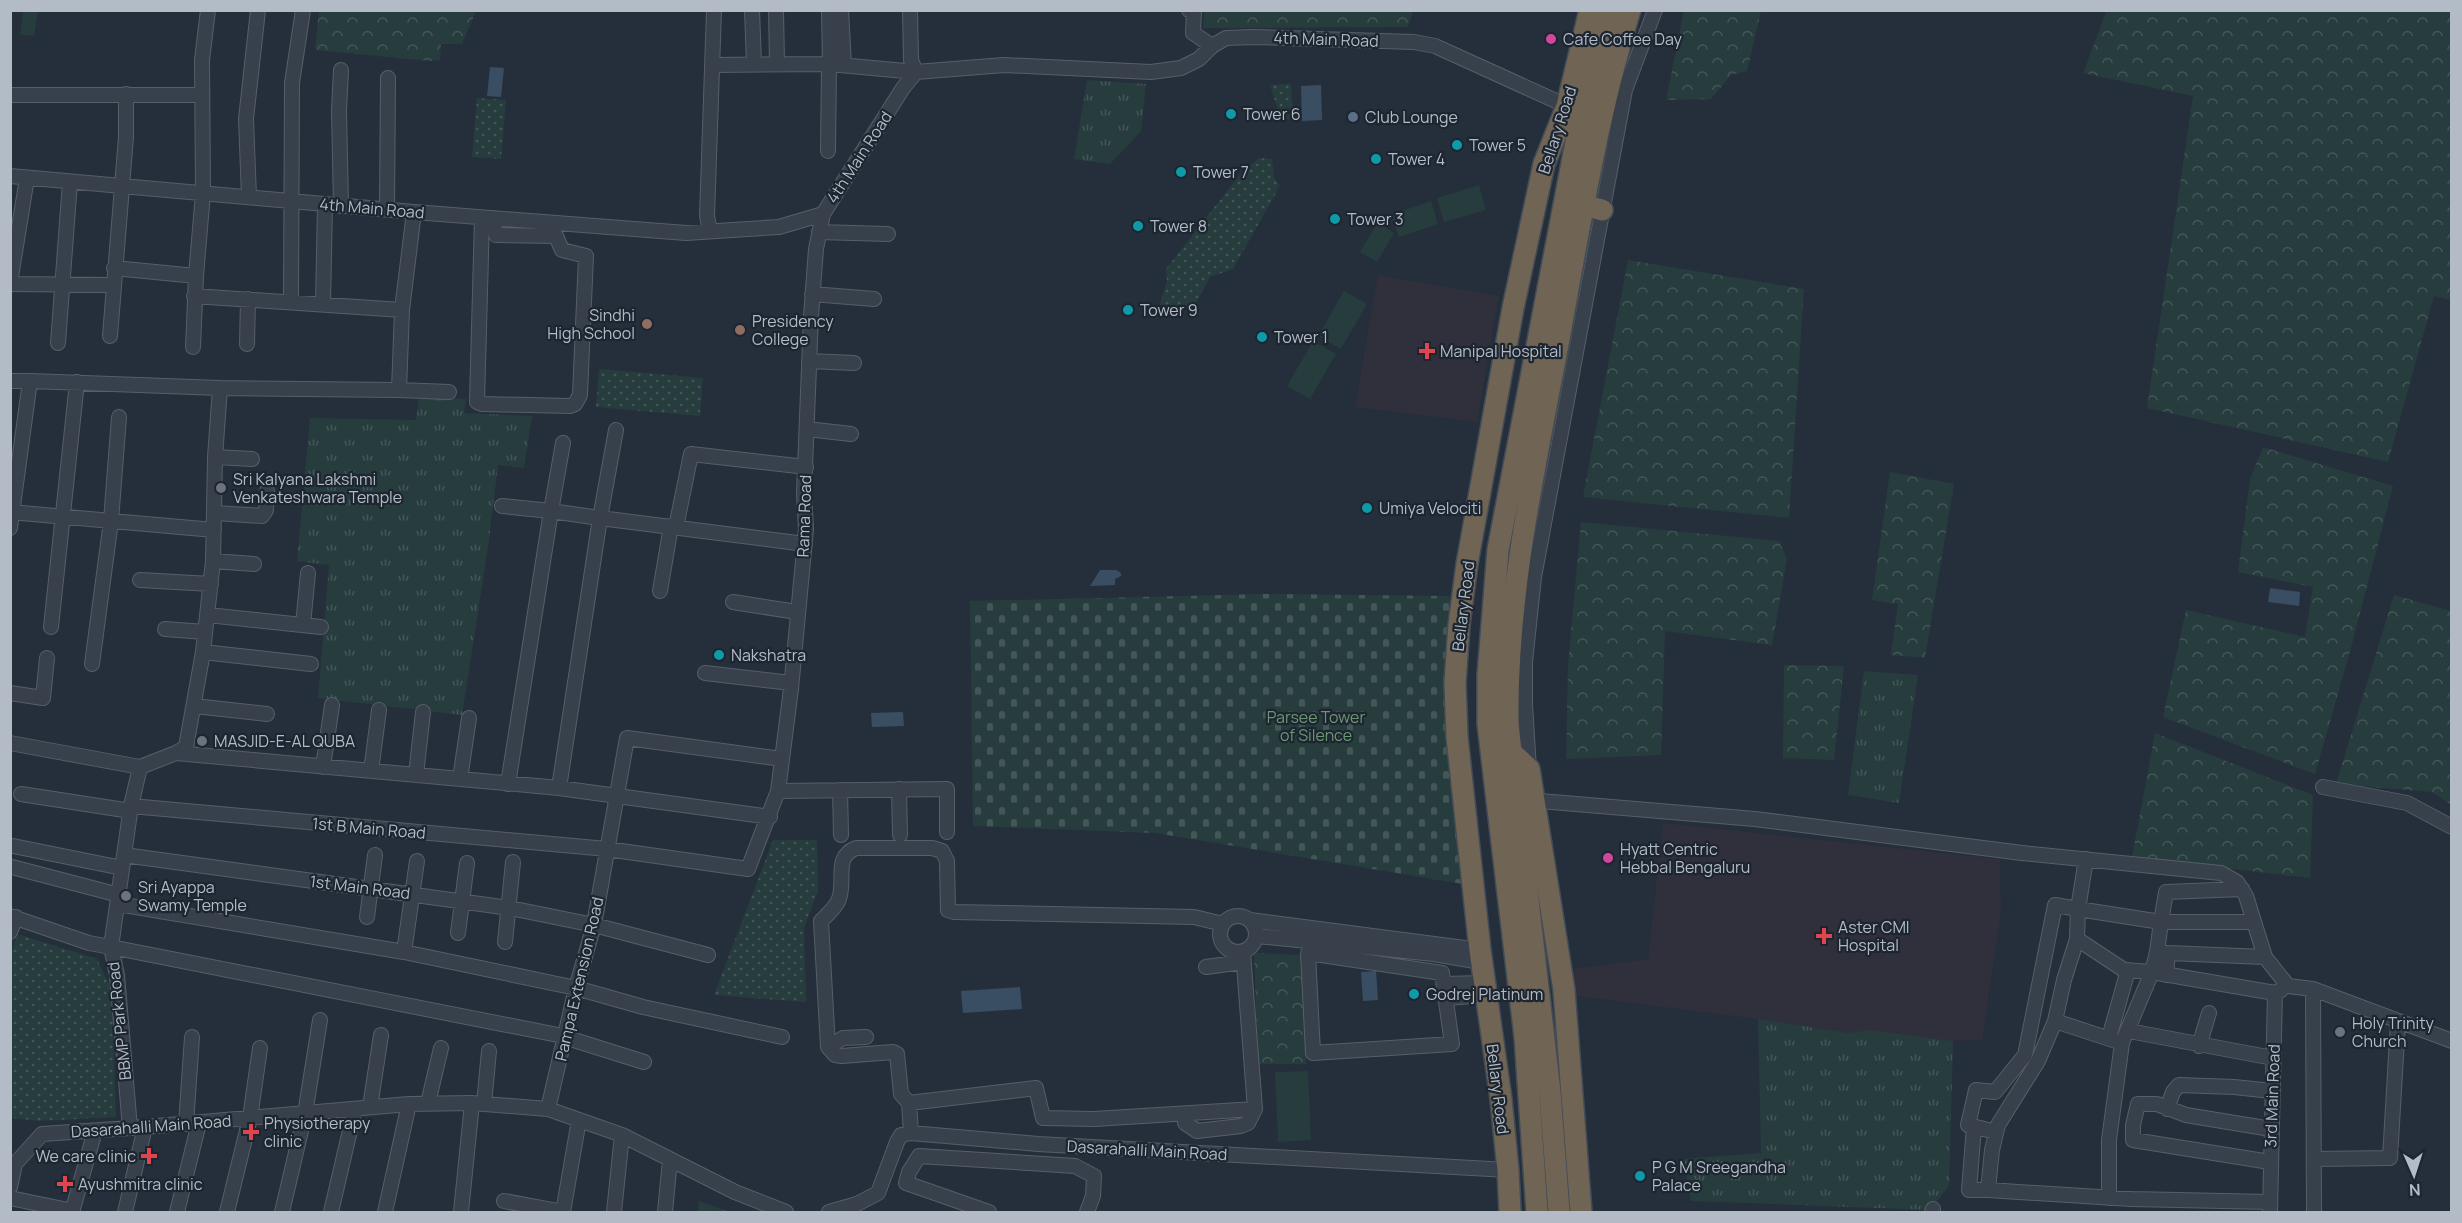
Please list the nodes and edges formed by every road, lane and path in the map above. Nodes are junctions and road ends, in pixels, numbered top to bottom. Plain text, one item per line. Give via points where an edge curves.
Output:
1 (208, 10) edge
2 (258, 10) edge
3 (303, 10) edge
4 (714, 10) edge
5 (752, 10) edge
6 (776, 10) edge
7 (829, 10) edge
8 (841, 10) edge
9 (910, 10) edge
10 (1189, 10) edge
11 (1590, 10) edge
12 (1608, 10) edge
13 (1630, 10) edge
14 (1655, 10) edge
15 (1194, 11) edge
16 (1212, 46) junction
17 (754, 64) junction
18 (777, 64) junction
19 (834, 64) junction
20 (712, 65) junction
21 (341, 70) dead end
22 (916, 72) junction
23 (388, 78) dead end
24 (126, 94) junction
25 (202, 94) junction
26 (10, 95) edge
27 (1567, 106) junction
28 (828, 151) dead end
29 (10, 176) edge
30 (27, 178) junction
31 (70, 182) junction
32 (121, 186) junction
33 (203, 193) junction
34 (249, 198) junction
35 (292, 201) junction
36 (325, 204) junction
37 (341, 206) junction
38 (1593, 208) junction
39 (387, 210) junction
40 (414, 212) junction
41 (823, 214) junction
42 (488, 218) junction
43 (710, 231) junction
44 (819, 232) junction
45 (888, 234) dead end
46 (114, 268) junction
47 (196, 276) junction
48 (10, 284) edge
49 (62, 284) junction
50 (113, 285) junction
51 (812, 294) junction
52 (195, 296) junction
53 (874, 298) dead end
54 (248, 299) junction
55 (291, 302) junction
56 (323, 304) junction
57 (402, 310) junction
58 (110, 336) dead end
59 (58, 343) dead end
60 (247, 344) dead end
61 (193, 347) dead end
62 (809, 361) junction
63 (854, 363) dead end
64 (10, 381) edge
65 (30, 381) junction
66 (77, 382) junction
67 (220, 388) junction
68 (399, 390) junction
69 (449, 392) dead end
70 (119, 417) dead end
71 (807, 429) junction
72 (616, 430) dead end
73 (850, 434) dead end
74 (562, 443) dead end
75 (215, 457) junction
76 (252, 459) dead end
77 (806, 467) junction
78 (267, 491) dead end
79 (502, 506) dead end
80 (551, 511) junction
81 (12, 512) edge
82 (215, 513) junction
83 (62, 516) junction
84 (600, 518) junction
85 (111, 521) junction
86 (673, 527) junction
87 (10, 528) edge
88 (214, 530) junction
89 (805, 544) junction
90 (213, 561) junction
91 (254, 564) dead end
92 (308, 573) dead end
93 (140, 580) dead end
94 (211, 584) junction
95 (660, 591) dead end
96 (733, 602) dead end
97 (797, 612) junction
98 (208, 615) junction
99 (303, 625) junction
100 (51, 627) dead end
101 (321, 627) dead end
102 (165, 629) dead end
103 (205, 632) junction
104 (203, 652) junction
105 (47, 658) dead end
106 (92, 663) dead end
107 (311, 664) dead end
108 (705, 673) dead end
109 (791, 683) junction
110 (10, 693) edge
111 (332, 705) dead end
112 (194, 706) junction
113 (379, 710) dead end
114 (423, 712) dead end
115 (267, 714) dead end
116 (470, 718) dead end
117 (10, 743) edge
118 (1511, 752) junction
119 (176, 753) junction
120 (782, 759) junction
121 (140, 767) junction
122 (323, 767) junction
123 (1529, 769) junction
124 (371, 771) junction
125 (416, 775) junction
126 (460, 779) junction
127 (508, 784) junction
128 (2324, 787) dead end
129 (558, 788) junction
130 (899, 789) junction
131 (840, 790) junction
132 (778, 791) junction
133 (21, 794) dead end
134 (616, 796) junction
135 (1525, 800) junction
136 (131, 809) junction
137 (770, 817) junction
138 (2451, 827) edge
139 (947, 832) dead end
140 (841, 835) dead end
141 (900, 835) dead end
142 (13, 846) dead end
143 (607, 849) junction
144 (375, 855) dead end
145 (2086, 859) junction
146 (417, 861) dead end
147 (123, 862) junction
148 (513, 862) dead end
149 (466, 863) dead end
150 (12, 867) edge
151 (2167, 867) junction
152 (371, 889) junction
153 (2242, 889) junction
154 (2166, 892) junction
155 (412, 894) junction
156 (118, 900) junction
157 (463, 901) junction
158 (510, 908) junction
159 (2078, 909) junction
160 (13, 916) edge
161 (368, 917) dead end
162 (1250, 920) junction
163 (2161, 922) junction
164 (2254, 922) junction
165 (594, 924) junction
166 (1223, 924) junction
167 (10, 932) edge
168 (458, 933) dead end
169 (1257, 936) junction
170 (2077, 939) junction
171 (505, 942) dead end
172 (111, 947) junction
173 (404, 952) junction
174 (2162, 952) junction
175 (708, 955) dead end
176 (1480, 956) junction
177 (1243, 957) junction
178 (2265, 957) junction
179 (1206, 967) dead end
180 (2128, 970) junction
181 (2159, 974) junction
182 (2288, 986) junction
183 (576, 988) junction
184 (1485, 989) junction
185 (2313, 989) junction
186 (1445, 991) junction
187 (2275, 993) junction
188 (2209, 1013) dead end
189 (320, 1020) dead end
190 (2055, 1021) junction
191 (2398, 1022) junction
192 (381, 1035) dead end
193 (192, 1037) dead end
194 (564, 1037) junction
195 (866, 1037) dead end
196 (2120, 1037) junction
197 (782, 1038) dead end
198 (2451, 1041) edge
199 (2199, 1046) junction
200 (828, 1047) junction
201 (260, 1048) dead end
202 (441, 1048) dead end
203 (489, 1052) dead end
204 (2273, 1058) junction
205 (644, 1062) dead end
206 (2272, 1091) junction
207 (1540, 1093) junction
208 (428, 1103) junction
209 (478, 1103) junction
210 (909, 1103) junction
211 (409, 1104) junction
212 (370, 1107) junction
213 (1254, 1108) junction
214 (355, 1109) junction
215 (548, 1109) junction
216 (2167, 1109) junction
217 (305, 1114) junction
218 (250, 1118) junction
219 (579, 1120) junction
220 (192, 1123) junction
221 (1185, 1123) dead end
222 (145, 1127) junction
223 (1974, 1127) junction
224 (130, 1128) junction
225 (2271, 1129) junction
226 (95, 1131) junction
227 (1996, 1132) junction
228 (912, 1133) junction
229 (622, 1135) junction
230 (1038, 1144) junction
231 (1054, 1145) junction
232 (2314, 1159) junction
233 (670, 1160) junction
234 (2270, 1162) junction
235 (1038, 1163) junction
236 (1053, 1164) junction
237 (13, 1165) edge
238 (1509, 1178) junction
239 (10, 1187) edge
240 (1988, 1190) junction
241 (10, 1197) edge
242 (2109, 1198) junction
243 (504, 1201) dead end
244 (2270, 1207) edge
245 (72, 1212) edge
246 (125, 1212) edge
247 (177, 1212) edge
248 (227, 1212) edge
249 (282, 1212) edge
250 (331, 1212) edge
251 (385, 1212) edge
252 (461, 1212) edge
253 (563, 1212) edge
254 (614, 1212) edge
255 (665, 1212) edge
256 (786, 1212) edge
257 (829, 1212) edge
258 (989, 1212) edge
259 (1088, 1212) edge
260 (1510, 1212) edge
261 (1522, 1212) edge
262 (1538, 1212) edge
263 (1559, 1212) edge
264 (1581, 1212) edge
265 (2314, 1212) edge

1 - 25 street
2 - 34 street via 246,119
3 - 35 street via 292,82
4 - 20 street
5 - 17 street
6 - 18 street
7 - 19 street
8 - 19 street
9 - 22 street via 911,60
10 - 15 street
11 - 27 highway, Bellary Road
12 - 207 highway, Bellary Road via 1568,184 1498,550 1491,620 1488,724
13 - 38 highway, Bellary Road via 1602,114
14 - 38 street via 1625,90
15 - 16 street via 1193,33
16 - 22 street, 4th Main Road via 1199,59 1181,68 1151,72 1004,65
16 - 27 street, 4th Main Road via 1226,38 1254,37 1414,42 1435,46
17 - 18 street
17 - 20 street
18 - 19 street
19 - 22 street
19 - 28 street
20 - 43 street via 707,216
21 - 37 street
22 - 41 street, 4th Main Road
23 - 39 street
24 - 25 street
24 - 26 street
24 - 32 street
25 - 33 street
27 - 176 highway, Bellary Road via 1544,164 1513,308 1459,625 1457,737
29 - 30 street, 4th Main Road
30 - 31 street, 4th Main Road
30 - 48 street
31 - 32 street, 4th Main Road
31 - 49 street
32 - 33 street, 4th Main Road
32 - 46 street
33 - 34 street, 4th Main Road
33 - 47 street
34 - 35 street, 4th Main Road
35 - 36 street, 4th Main Road
35 - 55 street
36 - 37 street, 4th Main Road
36 - 56 street
37 - 39 street, 4th Main Road
38 - 118 highway, Bellary Road via 1547,399 1516,585 1507,673
38 - 123 street via 1533,588 1525,662
39 - 40 street, 4th Main Road
40 - 42 street, 4th Main Road
40 - 57 street
41 - 43 street, 4th Main Road via 779,227
41 - 44 street, Rama Road
42 - 42 street via 496,235 556,236 562,250 586,256 580,395 575,404 477,402
42 - 43 street, 4th Main Road via 687,233
44 - 45 street
44 - 51 street, Rama Road
46 - 47 street
46 - 50 street
47 - 52 street
48 - 49 street
49 - 50 street
49 - 59 street
50 - 58 street
51 - 53 street
51 - 62 street, Rama Road
52 - 54 street
52 - 61 street
54 - 55 street
54 - 60 street
55 - 56 street
56 - 57 street
57 - 68 street
62 - 63 street
62 - 71 street, Rama Road
64 - 65 street
65 - 66 street
65 - 81 street
66 - 67 street
66 - 83 street
67 - 68 street
67 - 75 street
68 - 69 street
70 - 85 street
71 - 73 street
71 - 77 street, Rama Road
72 - 84 street
74 - 80 street
75 - 76 street
75 - 82 street
77 - 86 street via 691,454
77 - 89 street, Rama Road
78 - 82 street via 262,516
79 - 80 street
80 - 84 street
80 - 127 street
81 - 83 street
81 - 87 street
82 - 88 street
83 - 85 street
83 - 100 street
84 - 86 street
84 - 129 street
85 - 88 street
85 - 106 street
86 - 89 street
86 - 95 street
88 - 90 street
89 - 97 street, Rama Road
90 - 91 street
90 - 94 street
92 - 99 street
93 - 94 street
94 - 98 street
96 - 97 street
97 - 109 street, Rama Road
98 - 99 street
98 - 103 street
99 - 101 street
102 - 103 street
103 - 104 street
104 - 107 street
104 - 112 street
105 - 110 street via 43,698
108 - 109 street
109 - 120 street, Rama Road
111 - 122 street
112 - 115 street
112 - 119 street via 186,747
113 - 124 street
114 - 125 street
116 - 126 street
117 - 121 street
118 - 123 highway
118 - 135 highway, Bellary Road
119 - 121 street
119 - 122 street
120 - 132 street, Rama Road
120 - 134 street, Pampa Extension Road via 627,738
121 - 136 street
122 - 124 street
123 - 135 highway
124 - 125 street
125 - 126 street
126 - 127 street
127 - 129 street
128 - 138 street via 2407,803
129 - 134 street
130 - 131 street
130 - 139 street via 946,789
130 - 141 street
131 - 132 street
131 - 140 street
132 - 137 street, Rama Road
133 - 136 street, 1st B Main Road
134 - 137 street
134 - 143 street, Pampa Extension Road
135 - 145 street via 1755,819
135 - 207 highway, Bellary Road
135 - 264 highway via 1564,990
136 - 143 street, 1st B Main Road
136 - 147 street
137 - 143 street, 1st B Main Road via 748,869
142 - 147 street, 1st Main Road
143 - 165 street, Pampa Extension Road
144 - 152 street
145 - 151 street
145 - 159 street
146 - 155 street
147 - 152 street, 1st Main Road
147 - 156 street
148 - 158 street
149 - 157 street
150 - 156 street
151 - 153 street via 2221,873
151 - 154 street
152 - 155 street, 1st Main Road
152 - 161 street
153 - 154 street
153 - 164 street
154 - 163 street
155 - 157 street, 1st Main Road
155 - 173 street
156 - 172 street
156 - 173 street
157 - 158 street, 1st Main Road
157 - 168 street
158 - 165 street, 1st Main Road
158 - 171 street
159 - 163 street
159 - 170 street
159 - 223 street via 2055,905 2025,1055 1995,1092 1976,1090 1968,1125
160 - 167 street
160 - 172 street, BBMP Park Road
162 - 166 street via 1239,916
162 - 169 street
162 - 176 street
163 - 164 street
163 - 174 street
164 - 178 street
165 - 175 street, 1st Main Road
165 - 183 street, Pampa Extension Road
166 - 177 street via 1223,945
166 - 200 street via 1194,917 954,912 948,910 947,861 942,851 856,848 842,860 839,899 821,921
169 - 176 street
169 - 177 street
170 - 180 street
170 - 190 street
172 - 194 street
172 - 224 street, BBMP Park Road via 117,975
173 - 183 street
174 - 178 street
174 - 181 street
176 - 184 highway, Bellary Road
177 - 179 street
177 - 213 street
178 - 182 street
180 - 181 street
180 - 196 street
181 - 187 street
181 - 196 street
182 - 185 street
182 - 187 street
183 - 194 street, Pampa Extension Road
183 - 197 street
184 - 186 street
184 - 238 highway, Bellary Road
185 - 191 street
185 - 232 street
186 - 186 street via 1442,972 1308,953 1313,1053 1452,1044
187 - 204 street, 3rd Main Road
188 - 199 street
189 - 217 street
190 - 196 street
190 - 227 street via 2038,1061
191 - 198 street
191 - 232 street via 2390,1158
192 - 212 street
193 - 220 street
194 - 205 street
194 - 215 street, Pampa Extension Road
195 - 200 street via 843,1038
196 - 199 street
196 - 242 street via 2109,1140
199 - 204 street
200 - 210 street via 842,1056 897,1054 901,1095
201 - 218 street
202 - 208 street
203 - 209 street
204 - 206 street, 3rd Main Road
206 - 216 street via 2179,1085
206 - 225 street, 3rd Main Road
207 - 262 highway, Bellary Road
207 - 263 highway, Bellary Road
208 - 209 street, Dasarahalli Main Road
208 - 211 street, Dasarahalli Main Road
209 - 215 street, Dasarahalli Main Road
209 - 252 street
210 - 213 street via 1036,1088 1043,1118 1094,1119
210 - 228 street
211 - 212 street, Dasarahalli Main Road
211 - 251 street
212 - 214 street, Dasarahalli Main Road
213 - 221 street via 1248,1123 1241,1126 1197,1131
214 - 217 street, Dasarahalli Main Road
214 - 250 street
215 - 219 street, Dasarahalli Main Road
216 - 225 street
216 - 234 street via 2138,1104 2133,1140
217 - 218 street, Dasarahalli Main Road
217 - 249 street
218 - 220 street, Dasarahalli Main Road
218 - 248 street
219 - 229 street, Dasarahalli Main Road
219 - 253 street
220 - 222 street, Dasarahalli Main Road
220 - 247 street
222 - 224 street, Dasarahalli Main Road
222 - 246 street
223 - 227 street
223 - 240 street via 1969,1190
224 - 226 street, Dasarahalli Main Road
225 - 234 street, 3rd Main Road
226 - 237 street, Dasarahalli Main Road via 42,1134
226 - 245 street
227 - 240 street
228 - 230 street, Dasarahalli Main Road
228 - 257 street via 901,1135 897,1142 878,1193
229 - 233 street, Dasarahalli Main Road
229 - 254 street
230 - 231 street, Dasarahalli Main Road
230 - 235 street
231 - 236 street
231 - 238 street, Dasarahalli Main Road
232 - 265 street
233 - 255 street
233 - 256 street, Dasarahalli Main Road
234 - 244 street, 3rd Main Road
235 - 236 street
235 - 258 street via 919,1156 906,1184
236 - 259 street via 1075,1166 1094,1176
237 - 239 street
238 - 260 highway, Bellary Road
238 - 261 highway
240 - 242 street
241 - 245 street
242 - 244 street
243 - 253 street

